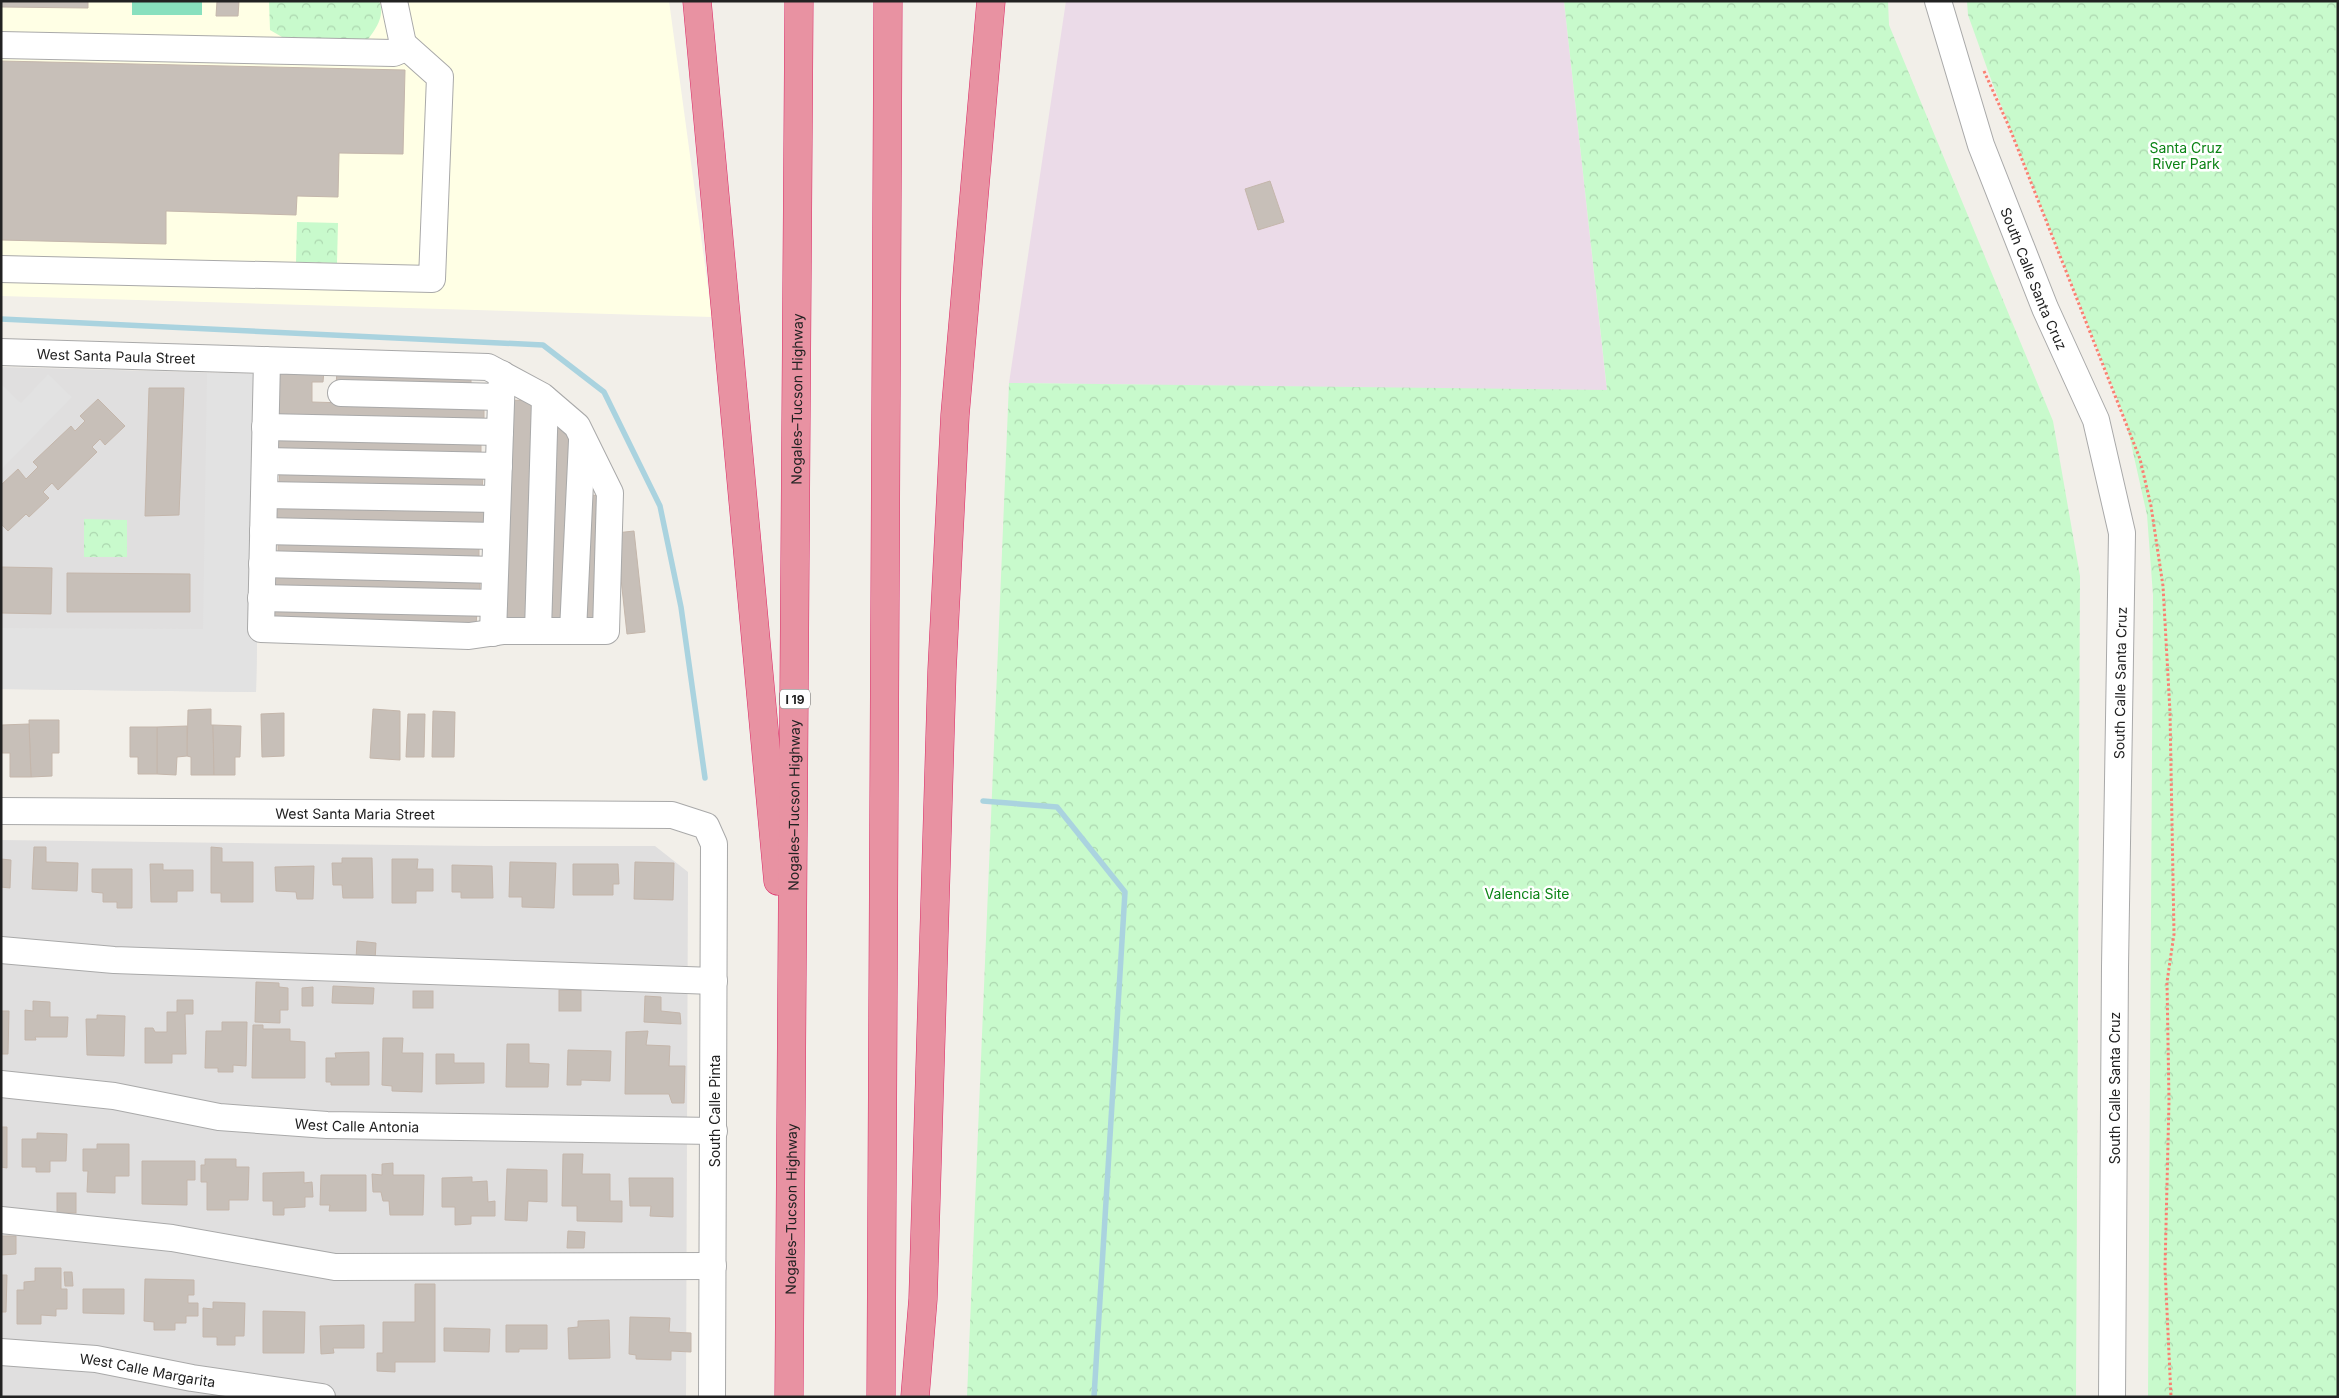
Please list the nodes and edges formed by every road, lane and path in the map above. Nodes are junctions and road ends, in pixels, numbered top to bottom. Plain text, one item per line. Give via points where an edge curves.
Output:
1 (394, 1) edge
2 (697, 1) edge
3 (799, 1) edge
4 (888, 1) edge
5 (984, 1) edge
6 (991, 1) edge
7 (1938, 1) edge
8 (987, 30) junction
9 (403, 44) junction
10 (1, 45) edge
11 (1, 269) edge
12 (1, 352) edge
13 (267, 360) junction
14 (501, 385) junction
15 (342, 392) dead end
16 (546, 399) junction
17 (265, 427) junction
18 (500, 432) junction
19 (264, 461) junction
20 (498, 466) junction
21 (264, 495) junction
22 (498, 499) junction
23 (263, 531) junction
24 (496, 536) junction
25 (262, 564) junction
26 (495, 570) junction
27 (261, 598) junction
28 (494, 603) junction
29 (538, 631) junction
30 (493, 633) junction
31 (1, 811) edge
32 (706, 826) joint
33 (1, 950) edge
34 (714, 981) junction
35 (793, 1040) junction
36 (1, 1084) edge
37 (714, 1131) junction
38 (1, 1220) edge
39 (713, 1266) junction
40 (1, 1352) edge
41 (322, 1397) edge
42 (712, 1397) edge
43 (789, 1397) edge
44 (881, 1397) edge
45 (915, 1397) edge
46 (2112, 1397) edge

1 - 9 street
2 - 35 highway
3 - 35 highway, Nogales–Tucson Highway / I 19
4 - 44 highway
5 - 8 highway
6 - 8 highway
7 - 46 street, South Calle Santa Cruz via 1981,145 2046,308 2096,420 2122,533
8 - 45 highway via 955,415 942,670 923,1299
9 - 10 street via 401,50 394,53
9 - 11 street via 440,77 432,280
12 - 13 street, West Santa Paula Street
13 - 14 street, West Santa Paula Street via 488,367
13 - 17 street
14 - 15 street
14 - 16 street, West Santa Paula Street
14 - 18 street
16 - 29 street
16 - 29 street, West Santa Paula Street via 577,426 610,493 606,632
17 - 18 street
17 - 19 street
18 - 20 street
19 - 20 street
19 - 21 street
20 - 22 street
21 - 22 street
21 - 23 street
22 - 24 street
23 - 24 street
23 - 25 street
24 - 26 street
25 - 26 street
25 - 27 street
26 - 28 street
27 - 28 street
27 - 30 street via 261,629 469,636
28 - 30 street
29 - 30 street
31 - 32 street, West Santa Maria Street via 672,815
32 - 34 street, South Calle Pinta via 714,844
33 - 34 street via 114,960
34 - 37 street, South Calle Pinta
35 - 43 highway, Nogales–Tucson Highway / I 19
36 - 37 street, West Calle Antonia via 114,1096 219,1117 327,1125
37 - 39 street, South Calle Pinta
38 - 39 street via 172,1238 335,1267
39 - 42 street, South Calle Pinta
40 - 41 street, West Calle Margarita via 96,1359 192,1378

